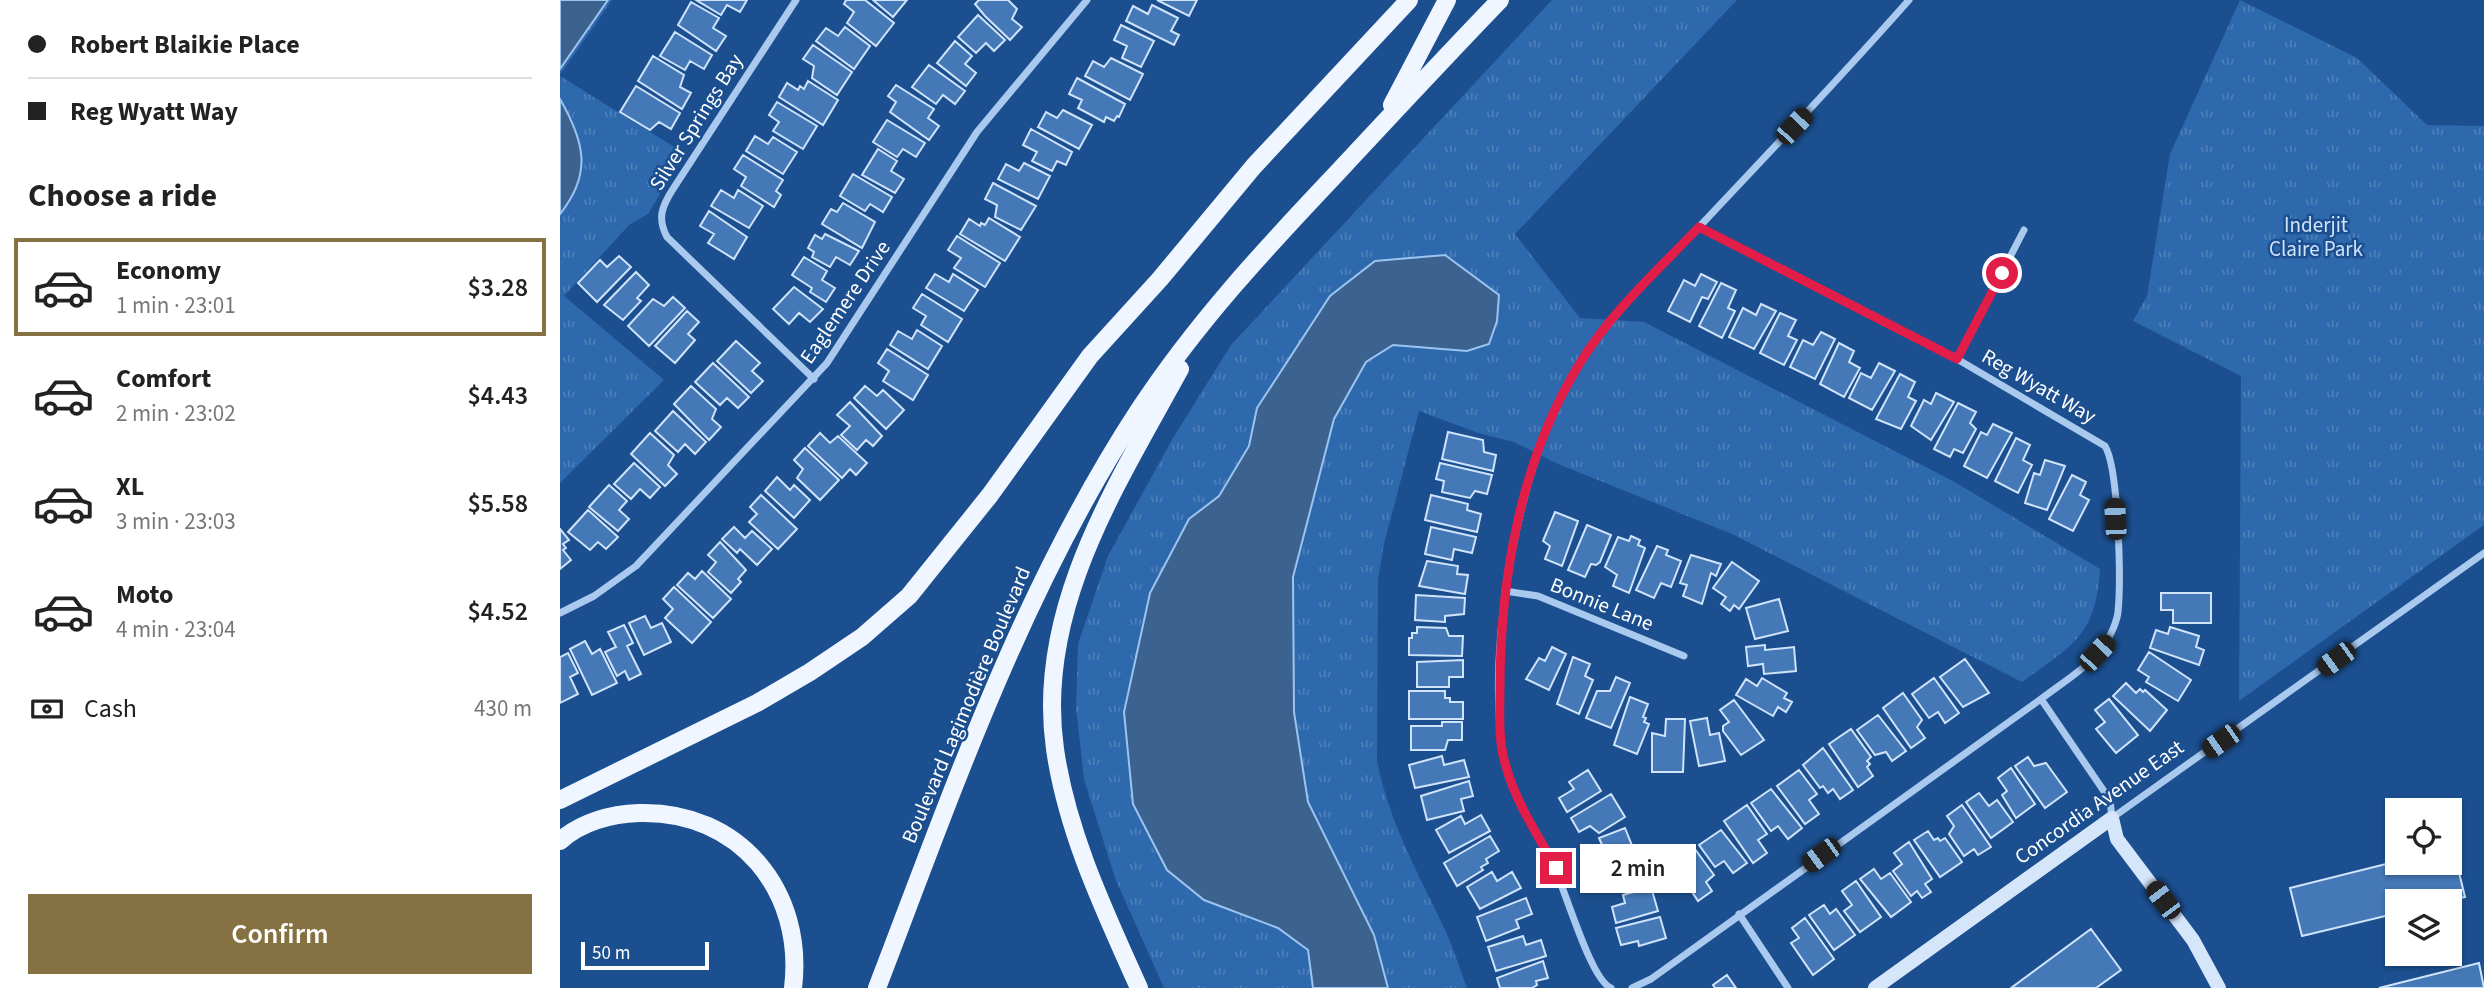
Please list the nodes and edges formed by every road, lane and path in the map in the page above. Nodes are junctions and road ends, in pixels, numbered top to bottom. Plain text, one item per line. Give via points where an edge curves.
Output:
1 (796, 0) edge
2 (1087, 0) edge
3 (1409, 0) edge
4 (1447, 0) edge
5 (1500, 0) edge
6 (1909, 0) edge
7 (1382, 125) junction
8 (1699, 227) junction
9 (2024, 230) dead end
10 (1212, 309) junction
11 (1957, 359) junction
12 (814, 379) junction
13 (2484, 553) edge
14 (1505, 591) junction
15 (560, 613) edge
16 (1684, 656) dead end
17 (2041, 699) junction
18 (560, 800) edge
19 (2112, 818) junction
20 (560, 841) edge
21 (1739, 914) junction
22 (793, 988) edge
23 (877, 988) edge
24 (1139, 988) edge
25 (1611, 988) edge
26 (1632, 988) edge
27 (1788, 988) edge
28 (1875, 988) edge
29 (2219, 988) edge

1 - 12 street, Silver Springs Bay via 673,189 660,220 667,237
2 - 12 street, Eaglemere Drive via 977,132 846,337
3 - 18 main road via 1254,166 1090,356 990,495 909,596 862,636 799,678
4 - 7 main road, Boulevard Lagimodière Boulevard
5 - 7 main road, Boulevard Lagimodière Boulevard
6 - 8 street
7 - 10 main road, Boulevard Lagimodière Boulevard
8 - 11 street, Reg Wyatt Way
8 - 14 street via 1625,304 1581,361 1537,454
9 - 11 street
10 - 23 main road, Boulevard Lagimodière Boulevard via 1141,408 1059,546 985,710
10 - 24 main road via 1105,506 1079,568 1058,644 1052,718 1063,789 1088,867
11 - 17 street, Reg Wyatt Way via 2098,440 2111,455 2118,615 2107,641 2086,664
12 - 15 street, Eaglemere Drive via 636,566
13 - 19 street, Concordia Avenue East
14 - 16 street, Bonnie Lane via 1538,596
14 - 25 street via 1500,664 1504,760 1515,794 1556,868 1596,975
17 - 19 street via 2110,800
17 - 21 street, Reg Wyatt Way
19 - 28 street, Concordia Avenue East
19 - 29 street via 2117,839 2193,940
20 - 22 main road via 593,821 622,813 682,815 713,826 759,863 776,888 795,945
21 - 26 street, Reg Wyatt Way
21 - 27 street

